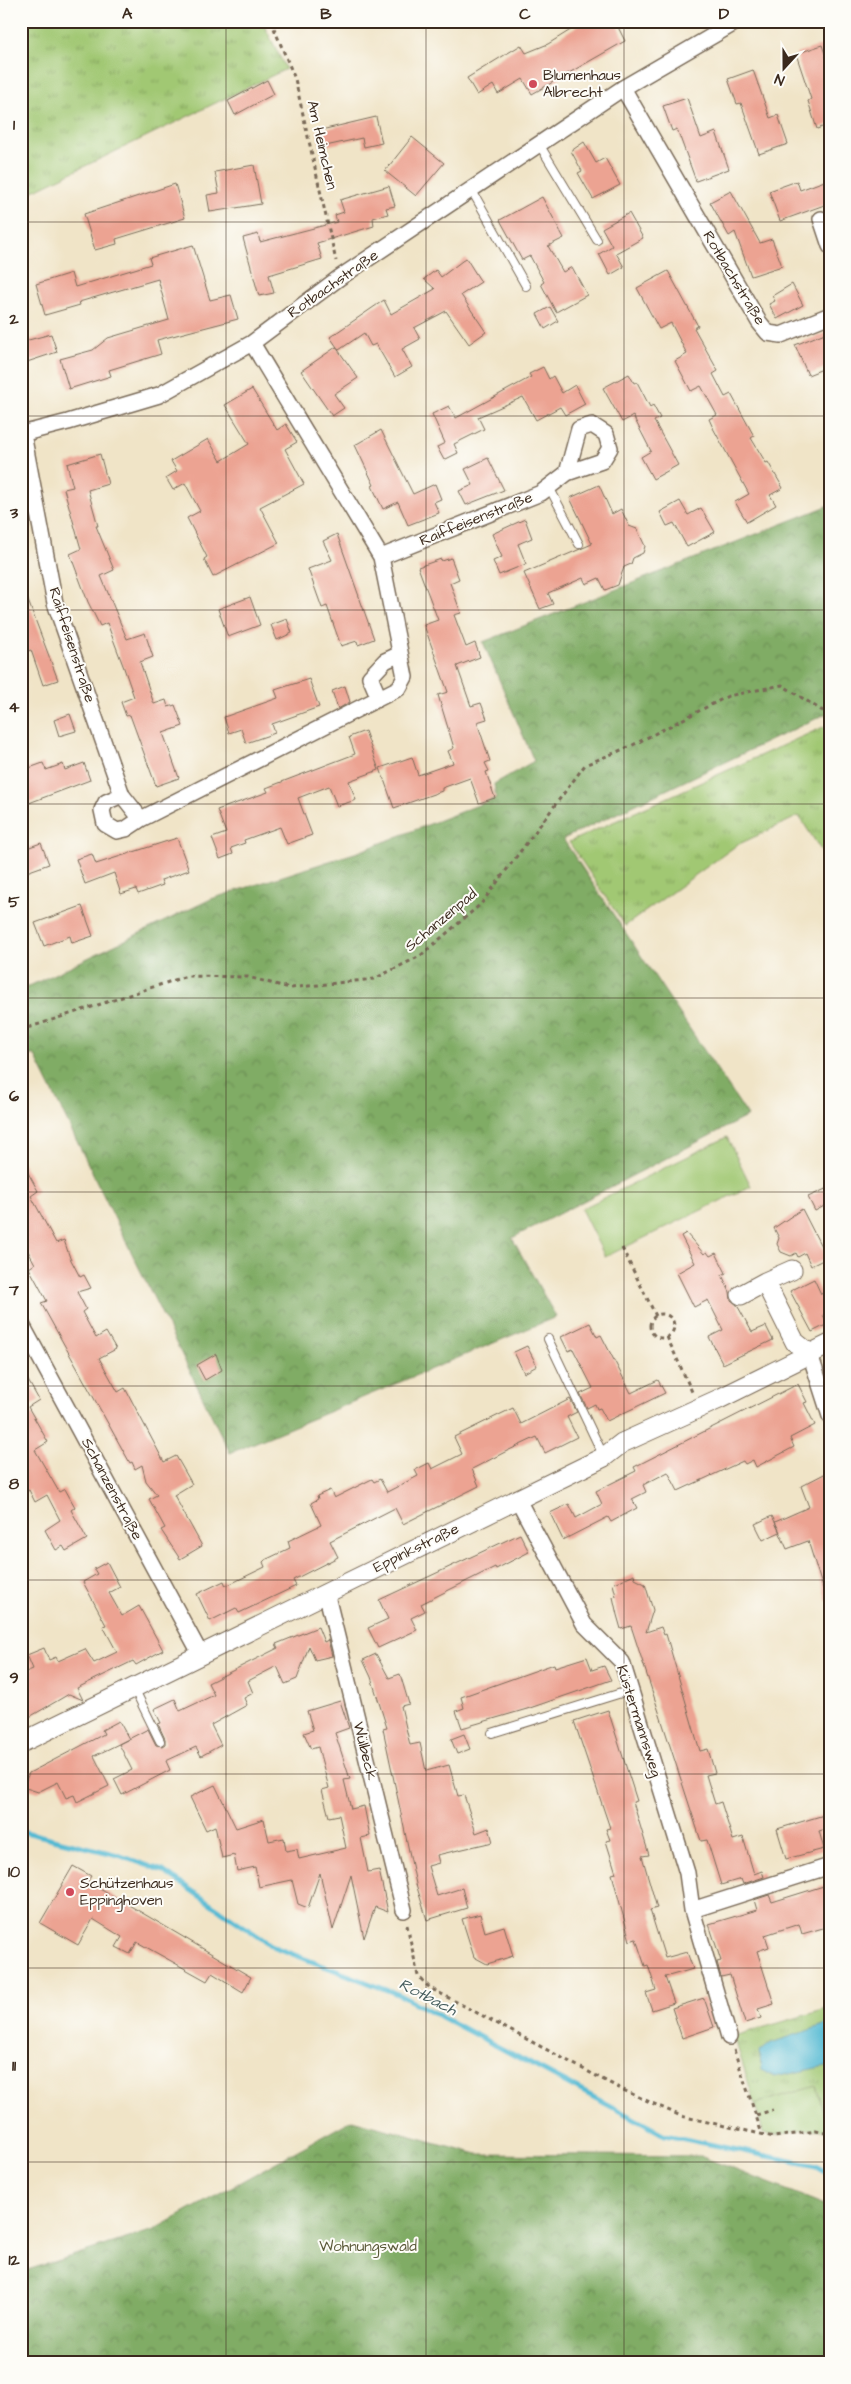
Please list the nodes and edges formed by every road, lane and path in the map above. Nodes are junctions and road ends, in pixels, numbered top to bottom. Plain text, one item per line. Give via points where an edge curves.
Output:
1 (271, 21) edge
2 (738, 21) edge
3 (622, 88) junction
4 (539, 144) junction
5 (471, 189) junction
6 (821, 219) dead end
7 (597, 240) dead end
8 (830, 246) edge
9 (339, 278) junction
10 (526, 286) dead end
11 (830, 315) edge
12 (252, 343) junction
13 (22, 434) edge
14 (567, 473) dead end
15 (549, 487) junction
16 (579, 544) dead end
17 (380, 557) junction
18 (400, 654) junction
19 (379, 698) junction
20 (830, 713) edge
21 (122, 795) junction
22 (141, 819) junction
23 (21, 1030) edge
24 (622, 1248) dead end
25 (792, 1270) dead end
26 (765, 1282) junction
27 (741, 1295) dead end
28 (656, 1316) junction
29 (21, 1323) edge
30 (666, 1337) junction
31 (548, 1339) dead end
32 (830, 1344) edge
33 (810, 1354) junction
34 (700, 1408) junction
35 (830, 1416) edge
36 (604, 1456) junction
37 (516, 1498) junction
38 (326, 1592) junction
39 (201, 1654) junction
40 (134, 1688) junction
41 (630, 1690) junction
42 (492, 1733) dead end
43 (160, 1741) dead end
44 (21, 1743) edge
45 (830, 1866) edge
46 (404, 1910) joint
47 (692, 1910) junction
48 (729, 2037) joint
49 (773, 2110) dead end
50 (756, 2115) junction
51 (762, 2135) junction
52 (830, 2137) edge

1 - 9 path, Am Heimchen via 295,79
2 - 3 street, Rotbachstraße
3 - 4 street, Rotbachstraße
3 - 11 street, Rotbachstraße via 768,333 781,334
4 - 5 street, Rotbachstraße
4 - 7 lane
5 - 9 street, Rotbachstraße
5 - 10 lane
6 - 8 street
9 - 12 street, Rotbachstraße
12 - 13 street, Rotbachstraße via 159,395
12 - 17 street
13 - 21 street, Raiffeisenstraße via 56,603
14 - 15 street, Raiffeisenstraße
15 - 16 lane
15 - 17 street, Raiffeisenstraße
17 - 18 street
18 - 19 street via 405,677 399,688
18 - 19 street via 385,661 370,676
19 - 22 street
20 - 23 path, Schanzenpad via 782,685 728,696 631,746 584,765 481,904 420,956 374,979 290,988 248,977 188,976
21 - 22 street, Raiffeisenstraße
21 - 22 street via 103,806 104,824 112,830 121,830
24 - 28 path
25 - 26 street
26 - 27 street
26 - 33 street via 795,1342
28 - 30 path via 651,1322 651,1332 658,1338
28 - 30 path via 671,1319 672,1333
29 - 39 street, Schanzenstraße
30 - 34 path
31 - 36 lane
32 - 33 street, Eppinkstraße
33 - 34 street, Eppinkstraße
33 - 35 street
34 - 36 street, Eppinkstraße via 622,1443
36 - 37 street, Eppinkstraße
37 - 38 street, Eppinkstraße
37 - 41 street, Küstermannsweg via 584,1624 622,1662
38 - 39 street, Eppinkstraße
38 - 46 street, Wülbeck
39 - 40 street, Eppinkstraße
40 - 43 lane
40 - 44 street, Eppinkstraße
41 - 42 lane
41 - 47 street, Küstermannsweg via 686,1873
45 - 47 street
46 - 51 path via 418,1976 430,1988 621,2089 681,2116
47 - 48 street, Küstermannsweg
48 - 50 path
49 - 50 path
50 - 51 path
51 - 52 path via 774,2137 816,2131

